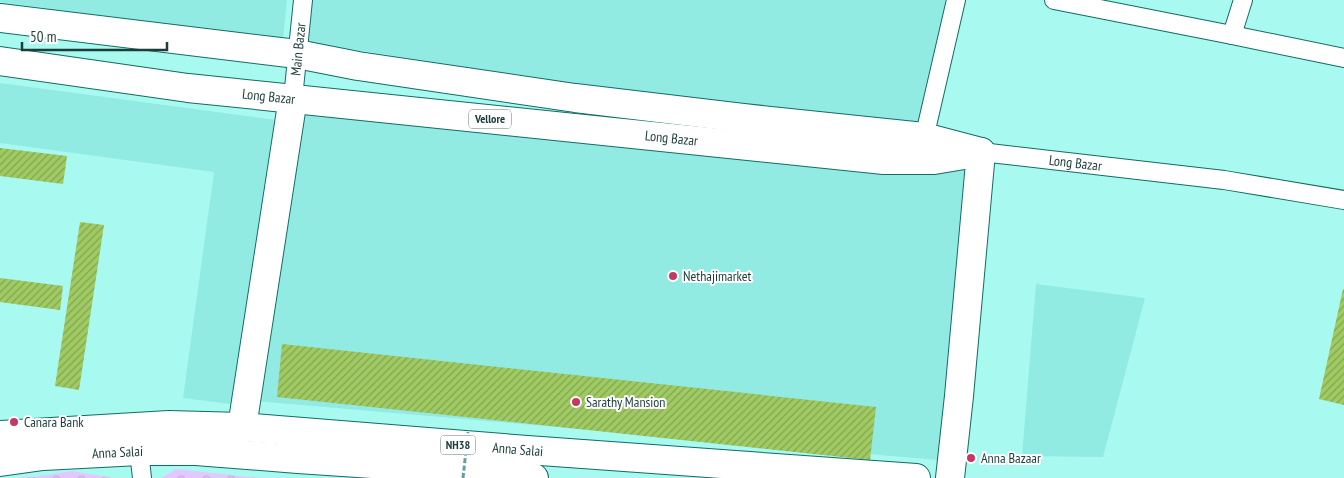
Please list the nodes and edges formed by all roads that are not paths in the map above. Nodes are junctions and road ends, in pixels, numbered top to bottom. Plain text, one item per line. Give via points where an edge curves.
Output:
1 (303, 0) edge
2 (956, 0) edge
3 (1054, 0) edge
4 (1243, 0) edge
5 (1093, 4) edge
6 (0, 18) edge
7 (1232, 35) junction
8 (297, 54) junction
9 (1344, 58) edge
10 (0, 61) edge
11 (293, 98) junction
12 (922, 148) junction
13 (981, 152) junction
14 (1344, 200) edge
15 (242, 427) junction
16 (0, 435) edge
17 (139, 450) junction
18 (0, 462) edge
19 (417, 467) junction
20 (142, 478) edge
21 (386, 478) edge
22 (534, 478) edge
23 (916, 478) edge
24 (950, 478) edge

1 - 8 street, Main Bazar
2 - 12 street
3 - 5 street
4 - 7 street
5 - 7 street
6 - 8 main road
7 - 9 street
8 - 11 street, Main Bazar
8 - 12 main road via 575,98 743,118
10 - 11 main road, Long Bazar / Vellore via 188,88
11 - 12 main road, Long Bazar / Vellore via 884,160
11 - 15 main road
12 - 13 main road, Long Bazar / Vellore via 934,160
13 - 14 street, Long Bazar / Vellore via 1224,180
13 - 24 main road
15 - 16 main road, Anna Salai / NH38 via 169,426
15 - 23 main road, Anna Salai / NH38
17 - 18 main road, Anna Salai / NH38
17 - 19 main road, Anna Salai / NH38
17 - 20 street
19 - 21 street
19 - 22 main road, Anna Salai / NH38

